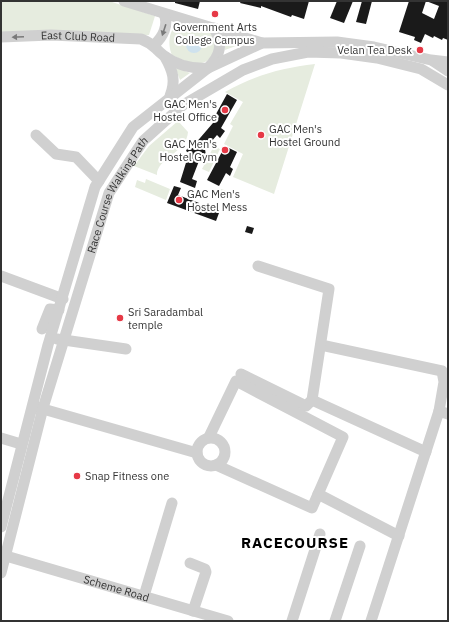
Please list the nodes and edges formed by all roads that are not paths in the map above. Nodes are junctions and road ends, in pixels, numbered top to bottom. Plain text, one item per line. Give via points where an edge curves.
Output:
1 (124, 1) edge
2 (164, 14) junction
3 (214, 28) junction
4 (1, 37) edge
5 (262, 44) junction
6 (154, 45) junction
7 (165, 57) junction
8 (431, 60) junction
9 (448, 62) edge
10 (208, 68) junction
11 (448, 71) edge
12 (448, 85) edge
13 (170, 96) junction
14 (36, 135) dead end
15 (99, 181) junction
16 (258, 266) dead end
17 (1, 276) edge
18 (63, 298) junction
19 (59, 310) junction
20 (42, 329) dead end
21 (50, 338) junction
22 (63, 340) junction
23 (321, 344) junction
24 (126, 349) dead end
25 (241, 374) dead end
26 (312, 400) junction
27 (37, 407) junction
28 (443, 413) edge
29 (209, 437) junction
30 (1, 438) edge
31 (21, 444) junction
32 (426, 452) junction
33 (197, 453) junction
34 (216, 465) junction
35 (318, 494) junction
36 (172, 503) dead end
37 (1, 527) edge
38 (320, 534) dead end
39 (399, 536) junction
40 (360, 546) dead end
41 (6, 556) junction
42 (190, 563) dead end
43 (1, 573) edge
44 (144, 596) junction
45 (190, 614) edge
46 (228, 621) edge
47 (292, 621) edge
48 (335, 621) edge
49 (371, 621) edge

1 - 2 street
2 - 3 street
2 -> 6 street via 165,30
3 - 5 street
3 - 10 street via 221,48
6 -> 4 street, East Club Road via 141,39
5 - 8 street via 297,41 337,42 374,47
5 - 10 street
6 - 7 street
7 - 10 street via 189,67
7 - 13 street via 175,81
8 - 9 street
8 - 11 street
10 - 13 street
12 - 22 street, Race Course Walking Path via 421,69 383,59 341,53 308,52 272,59 243,70 184,105 143,141 109,194
13 - 15 street via 133,127
14 - 15 street via 56,154 76,156
15 - 18 street via 95,187
16 - 23 street via 329,289
17 - 18 street
18 - 19 street
19 - 20 street via 50,309
19 - 21 street
21 - 22 street
21 - 27 street
22 - 24 street
22 - 27 street, Race Course Walking Path
23 - 26 street
23 - 28 street via 442,371
25 - 26 street via 306,406
26 - 32 street
27 - 31 street
27 - 33 street
27 - 41 street, Race Course Walking Path
28 - 32 street
29 - 33 street via 199,443
29 - 34 street via 221,441 225,450 223,459
29 - 35 street via 236,381 344,437
30 - 31 street
31 - 37 street
32 - 39 street
33 - 34 street via 203,464
34 - 35 street via 312,508
35 - 39 street
36 - 44 street
38 - 47 street
39 - 49 street
40 - 48 street
41 - 43 street, Race Course Walking Path
41 - 44 street, Scheme Road
42 - 45 street via 206,572
44 - 45 street, Scheme Road
45 - 46 street, Scheme Road

